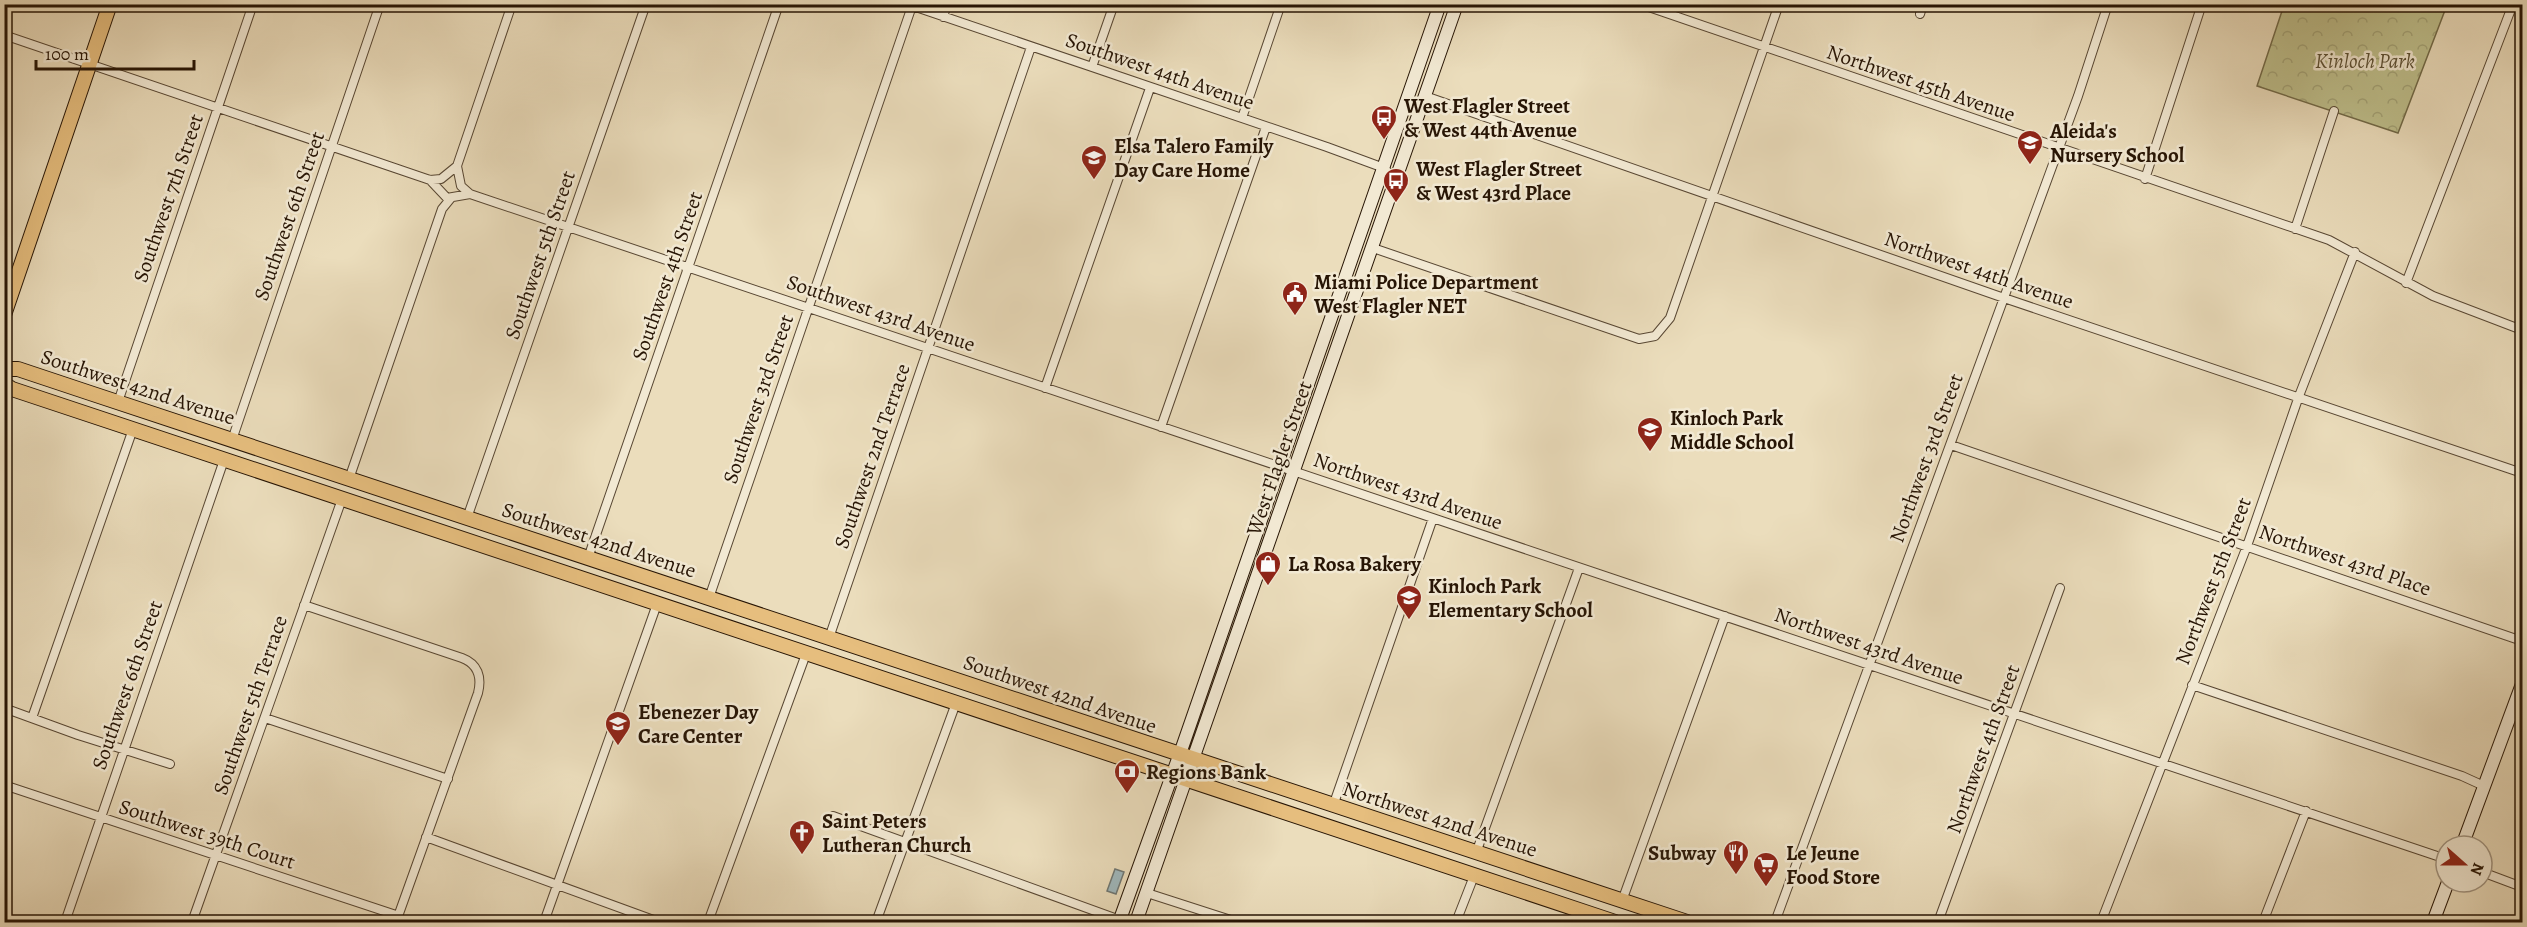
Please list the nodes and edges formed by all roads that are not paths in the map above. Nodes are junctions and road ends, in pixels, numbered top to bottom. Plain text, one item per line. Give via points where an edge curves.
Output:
1 (110, 4) edge
2 (253, 4) edge
3 (380, 4) edge
4 (512, 4) edge
5 (646, 4) edge
6 (779, 4) edge
7 (947, 4) edge
8 (1114, 4) edge
9 (1281, 4) edge
10 (1440, 4) edge
11 (1457, 4) edge
12 (1640, 4) edge
13 (1779, 4) edge
14 (1923, 4) edge
15 (2108, 4) edge
16 (2202, 4) edge
17 (2513, 4) edge
18 (909, 5) edge
19 (1920, 14) dead end
20 (942, 16) junction
21 (4, 35) edge
22 (1031, 47) junction
23 (1763, 48) junction
24 (90, 64) junction
25 (1092, 67) junction
26 (1419, 68) junction
27 (1150, 88) junction
28 (1425, 96) junction
29 (218, 108) junction
30 (2334, 111) dead end
31 (1242, 118) junction
32 (1266, 127) junction
33 (332, 147) junction
34 (2058, 149) junction
35 (457, 166) junction
36 (1384, 168) junction
37 (444, 177) junction
38 (2145, 178) junction
39 (430, 180) junction
40 (1396, 181) junction
41 (457, 190) junction
42 (440, 192) junction
43 (1711, 196) junction
44 (442, 209) junction
45 (569, 226) junction
46 (2295, 229) junction
47 (1373, 248) junction
48 (2355, 252) junction
49 (689, 267) junction
50 (2406, 283) junction
51 (2004, 298) junction
52 (808, 308) junction
53 (4, 315) edge
54 (2522, 327) edge
55 (928, 348) junction
56 (4, 369) edge
57 (4, 384) edge
58 (1045, 388) junction
59 (2299, 396) junction
60 (117, 402) junction
61 (1161, 427) junction
62 (133, 429) junction
63 (231, 440) junction
64 (1951, 445) junction
65 (224, 460) junction
66 (1280, 467) junction
67 (1295, 471) junction
68 (2523, 473) edge
69 (349, 479) junction
70 (342, 499) junction
71 (369, 508) junction
72 (467, 518) junction
73 (1433, 518) junction
74 (2247, 546) junction
75 (568, 551) junction
76 (588, 558) junction
77 (536, 564) junction
78 (1579, 568) junction
79 (2060, 588) dead end
80 (709, 598) junction
81 (657, 604) junction
82 (304, 605) junction
83 (1725, 616) junction
84 (829, 638) junction
85 (2523, 641) edge
86 (802, 653) junction
87 (1870, 665) junction
88 (963, 683) junction
89 (2523, 684) edge
90 (2192, 685) junction
91 (915, 690) junction
92 (999, 695) junction
93 (956, 703) junction
94 (4, 708) edge
95 (2015, 714) junction
96 (32, 718) junction
97 (264, 718) junction
98 (124, 748) junction
99 (1180, 756) junction
100 (1194, 761) junction
101 (2162, 763) junction
102 (170, 764) dead end
103 (1173, 775) junction
104 (448, 779) junction
105 (1187, 780) junction
106 (4, 785) edge
107 (2484, 786) junction
108 (1334, 806) junction
109 (2306, 811) junction
110 (833, 816) dead end
111 (100, 818) junction
112 (2466, 834) edge
113 (426, 837) junction
114 (904, 842) junction
115 (1476, 853) junction
116 (2434, 855) edge
117 (216, 856) junction
118 (1439, 864) junction
119 (1474, 876) junction
120 (2494, 876) edge
121 (556, 885) junction
122 (2523, 887) edge
123 (1147, 893) junction
124 (2444, 894) edge
125 (1622, 901) junction
126 (397, 919) edge
127 (65, 922) edge
128 (192, 922) edge
129 (544, 922) edge
130 (659, 922) edge
131 (710, 922) edge
132 (876, 922) edge
133 (1120, 922) edge
134 (1136, 922) edge
135 (1237, 922) edge
136 (1456, 922) edge
137 (1616, 922) edge
138 (1687, 922) edge
139 (1775, 922) edge
140 (1938, 922) edge
141 (2101, 922) edge
142 (2263, 922) edge
143 (2433, 922) edge

1 - 24 main road
2 - 29 street, Southwest 7th Street
3 - 33 street, Southwest 6th Street
4 - 35 street
5 - 45 street, Southwest 5th Street
6 - 49 street, Southwest 4th Street
7 - 20 street
8 - 25 street
9 - 31 street
10 - 26 main road, West Flagler Street
11 - 28 main road, West Flagler Street
12 - 23 street, Northwest 45th Avenue
13 - 23 street
14 - 19 street
15 - 34 street, Northwest 3rd Street
16 - 38 street
17 - 50 street
18 - 20 street, Southwest 44th Avenue
18 - 52 street, Southwest 3rd Street
20 - 22 street, Southwest 44th Avenue
21 - 24 street, Southwest 43rd Avenue
22 - 25 street, Southwest 44th Avenue
22 - 55 street, Southwest 2nd Terrace
23 - 34 street, Northwest 45th Avenue
23 - 43 street
24 - 29 street, Southwest 43rd Avenue
24 - 53 main road
25 - 27 street, Southwest 44th Avenue
26 - 28 main road
26 - 36 main road, West Flagler Street
27 - 31 street, Southwest 44th Avenue
27 - 58 street
28 - 40 main road, West Flagler Street
28 - 43 street, Northwest 44th Avenue
29 - 33 street, Southwest 43rd Avenue
29 - 60 street, Southwest 7th Street
30 - 46 street
31 - 32 street, Southwest 44th Avenue
32 - 36 street, Southwest 44th Avenue
32 - 61 street
33 - 39 street, Southwest 43rd Avenue
33 - 63 street, Southwest 6th Street
34 - 38 street, Northwest 45th Avenue
34 - 51 street, Northwest 3rd Street
35 - 37 street
35 - 41 street
36 - 40 street, Southwest 44th Avenue
36 - 66 main road, West Flagler Street
37 - 39 street, Southwest 43rd Avenue
37 - 41 street, Southwest 43rd Avenue
37 - 42 street
38 - 46 street, Northwest 45th Avenue
39 - 42 street, Southwest 43rd Avenue
40 - 47 main road, West Flagler Street
41 - 42 street, Southwest 43rd Avenue
41 - 44 street
41 - 45 street, Southwest 43rd Avenue
42 - 44 street
43 - 47 street via 1670,318 1655,336 1639,339
43 - 51 street, Northwest 44th Avenue
44 - 69 street
45 - 49 street, Southwest 43rd Avenue
45 - 72 street, Southwest 5th Street
46 - 48 street, Northwest 45th Avenue
47 - 67 main road, West Flagler Street
48 - 50 street, Northwest 45th Avenue
48 - 59 street, Northwest 5th Street
49 - 52 street, Southwest 43rd Avenue
49 - 76 street, Southwest 4th Street
50 - 54 street, Northwest 45th Avenue
51 - 59 street, Northwest 44th Avenue
51 - 64 street, Northwest 3rd Street
52 - 55 street, Southwest 43rd Avenue
52 - 80 street, Southwest 3rd Street
55 - 58 street, Southwest 43rd Avenue
55 - 84 street, Southwest 2nd Terrace
56 - 60 main road, Southwest 42nd Avenue via 18,369
57 - 62 main road, Southwest 42nd Avenue
58 - 61 street, Southwest 43rd Avenue
59 - 68 street, Northwest 44th Avenue
59 - 74 street, Northwest 5th Street
60 - 63 main road, Southwest 42nd Avenue
61 - 66 street, Southwest 43rd Avenue
62 - 65 main road, Southwest 42nd Avenue
62 - 96 street
63 - 69 main road, Southwest 42nd Avenue
64 - 74 street, Northwest 43rd Place
64 - 87 street, Northwest 3rd Street
65 - 70 main road, Southwest 42nd Avenue
65 - 98 street, Southwest 6th Street
66 - 67 street, Northwest 43rd Avenue
66 - 99 main road, West Flagler Street
67 - 73 street, Northwest 43rd Avenue
67 - 100 main road, West Flagler Street
69 - 71 main road via 350,488
69 - 72 main road, Southwest 42nd Avenue
70 - 71 main road, Southwest 42nd Avenue
70 - 82 street, Southwest 5th Terrace
71 - 77 main road, Southwest 42nd Avenue
72 - 75 main road, Southwest 42nd Avenue
73 - 78 street, Northwest 43rd Avenue
73 - 108 street
74 - 85 street, Northwest 43rd Place
74 - 90 street, Northwest 5th Street
75 - 76 main road, Southwest 42nd Avenue
75 - 77 main road via 550,554
76 - 80 main road, Southwest 42nd Avenue
77 - 81 main road, Southwest 42nd Avenue
78 - 83 street, Northwest 43rd Avenue
78 - 115 street
79 - 95 street, Northwest 4th Street
80 - 84 main road, Southwest 42nd Avenue
81 - 86 main road, Southwest 42nd Avenue
81 - 121 street
82 - 97 street, Southwest 5th Terrace
82 - 104 street via 471,662 477,671 478,693
83 - 87 street, Northwest 43rd Avenue
83 - 125 street
84 - 86 main road
84 - 88 main road, Southwest 42nd Avenue
86 - 91 main road, Southwest 42nd Avenue
86 - 131 street
87 - 95 street, Northwest 43rd Avenue
87 - 139 street, Northwest 3rd Street
88 - 91 main road via 948,690
88 - 92 main road, Southwest 42nd Avenue
89 - 107 main road
90 - 101 street, Northwest 5th Street
90 - 107 street
91 - 93 main road, Southwest 42nd Avenue
92 - 93 main road via 968,695
92 - 99 main road, Southwest 42nd Avenue
93 - 103 main road, Southwest 42nd Avenue
93 - 114 street
94 - 96 street
95 - 101 street, Northwest 43rd Avenue
95 - 140 street, Northwest 4th Street
96 - 98 street
97 - 104 street
97 - 117 street, Southwest 5th Terrace
98 - 102 street
98 - 111 street, Southwest 6th Street
99 - 100 main road, Northwest 42nd Avenue
99 - 103 main road, West Flagler Street
100 - 105 main road, West Flagler Street
100 - 108 main road, Northwest 42nd Avenue
101 - 109 street, Northwest 43rd Avenue
101 - 141 street, Northwest 5th Street
103 - 105 main road, Northwest 42nd Avenue
103 - 133 main road, West Flagler Street
104 - 113 street
105 - 118 main road, Northwest 42nd Avenue
105 - 123 main road, West Flagler Street
106 - 111 street, Southwest 39th Court
107 - 112 main road
108 - 115 main road, Northwest 42nd Avenue
109 - 116 street, Northwest 43rd Avenue
109 - 142 street
110 - 114 street
111 - 117 street, Southwest 39th Court
111 - 127 street, Southwest 6th Street
113 - 121 street
113 - 126 street
114 - 132 street
114 - 133 street
115 - 118 main road via 1461,862
115 - 125 main road, Northwest 42nd Avenue
117 - 126 street, Southwest 39th Court
117 - 128 street, Southwest 5th Terrace
118 - 119 main road, Northwest 42nd Avenue
119 - 136 street
119 - 137 main road, Northwest 42nd Avenue
120 - 122 street
121 - 129 street
121 - 130 street
123 - 134 main road, West Flagler Street
123 - 135 street
124 - 143 main road
125 - 138 main road, Northwest 42nd Avenue

